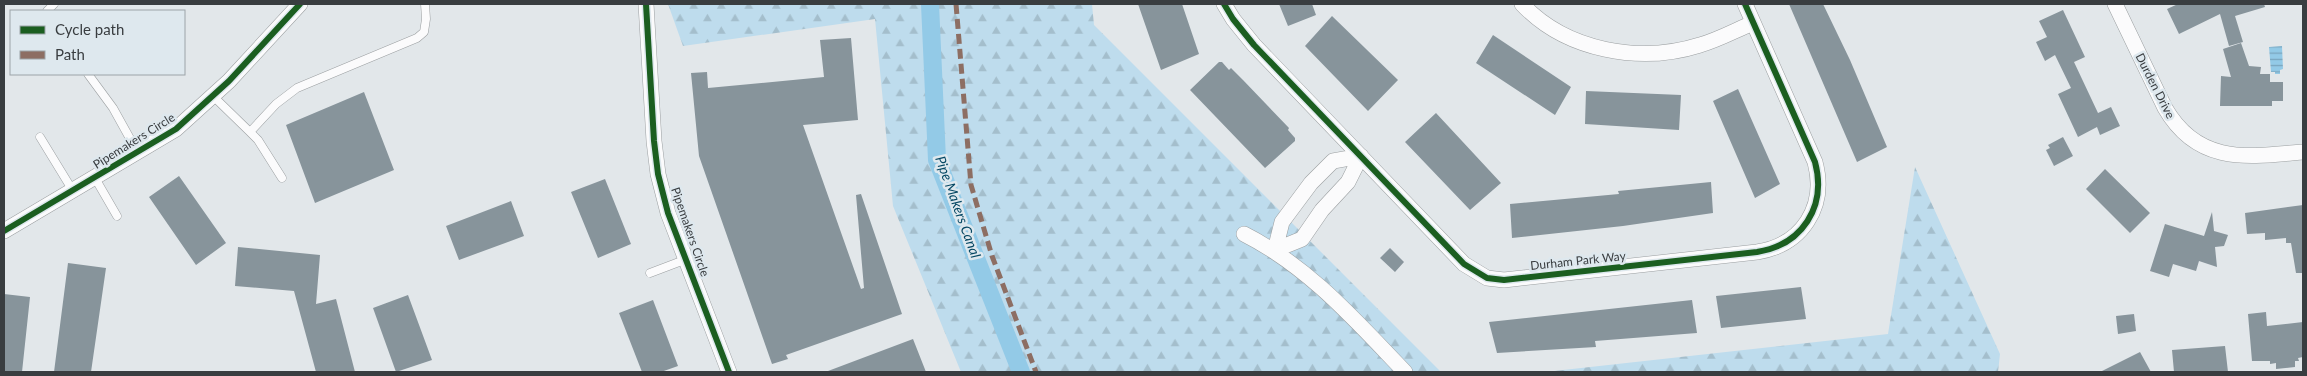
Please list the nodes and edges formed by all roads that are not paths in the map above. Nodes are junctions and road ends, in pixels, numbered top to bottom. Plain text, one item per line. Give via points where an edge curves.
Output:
1 (300, 4) edge
2 (425, 4) edge
3 (646, 4) edge
4 (1224, 4) edge
5 (1522, 4) edge
6 (1745, 4) edge
7 (2116, 4) edge
8 (1753, 23) junction
9 (89, 75) edge
10 (214, 97) junction
11 (250, 132) junction
12 (40, 137) dead end
13 (2303, 152) edge
14 (138, 153) junction
15 (1361, 156) junction
16 (95, 178) junction
17 (282, 178) dead end
18 (73, 191) junction
19 (1297, 200) junction
20 (117, 216) dead end
21 (1318, 216) junction
22 (4, 231) edge
23 (1244, 234) dead end
24 (1275, 250) junction
25 (687, 259) junction
26 (650, 273) dead end
27 (729, 372) edge
28 (1405, 372) edge

1 - 10 street, Pipemakers Circle
2 - 11 lane via 424,32 417,38 297,88
3 - 25 street, Pipemakers Circle via 658,174 668,213
4 - 15 street, Durham Park Way via 1248,38
5 - 8 street via 1550,26 1578,41 1622,52 1653,54 1683,50
6 - 8 street, Durham Park Way
7 - 13 street, Durden Drive via 2165,108 2189,137 2208,149 2234,155
8 - 15 street, Durham Park Way via 1815,162 1819,185 1815,205 1805,224 1789,241 1774,248 1747,254 1494,280 1464,264
9 - 14 lane via 113,108
10 - 11 lane
10 - 14 street, Pipemakers Circle via 176,130
11 - 17 lane
12 - 18 lane
14 - 16 street, Pipemakers Circle
15 - 19 street via 1332,161
15 - 21 street via 1348,182
16 - 18 street, Pipemakers Circle
16 - 20 lane
18 - 22 street, Pipemakers Circle
19 - 21 street
19 - 24 street via 1282,222
21 - 24 street via 1302,239
23 - 24 street
24 - 28 street via 1325,290
25 - 26 lane
25 - 27 street, Pipemakers Circle

